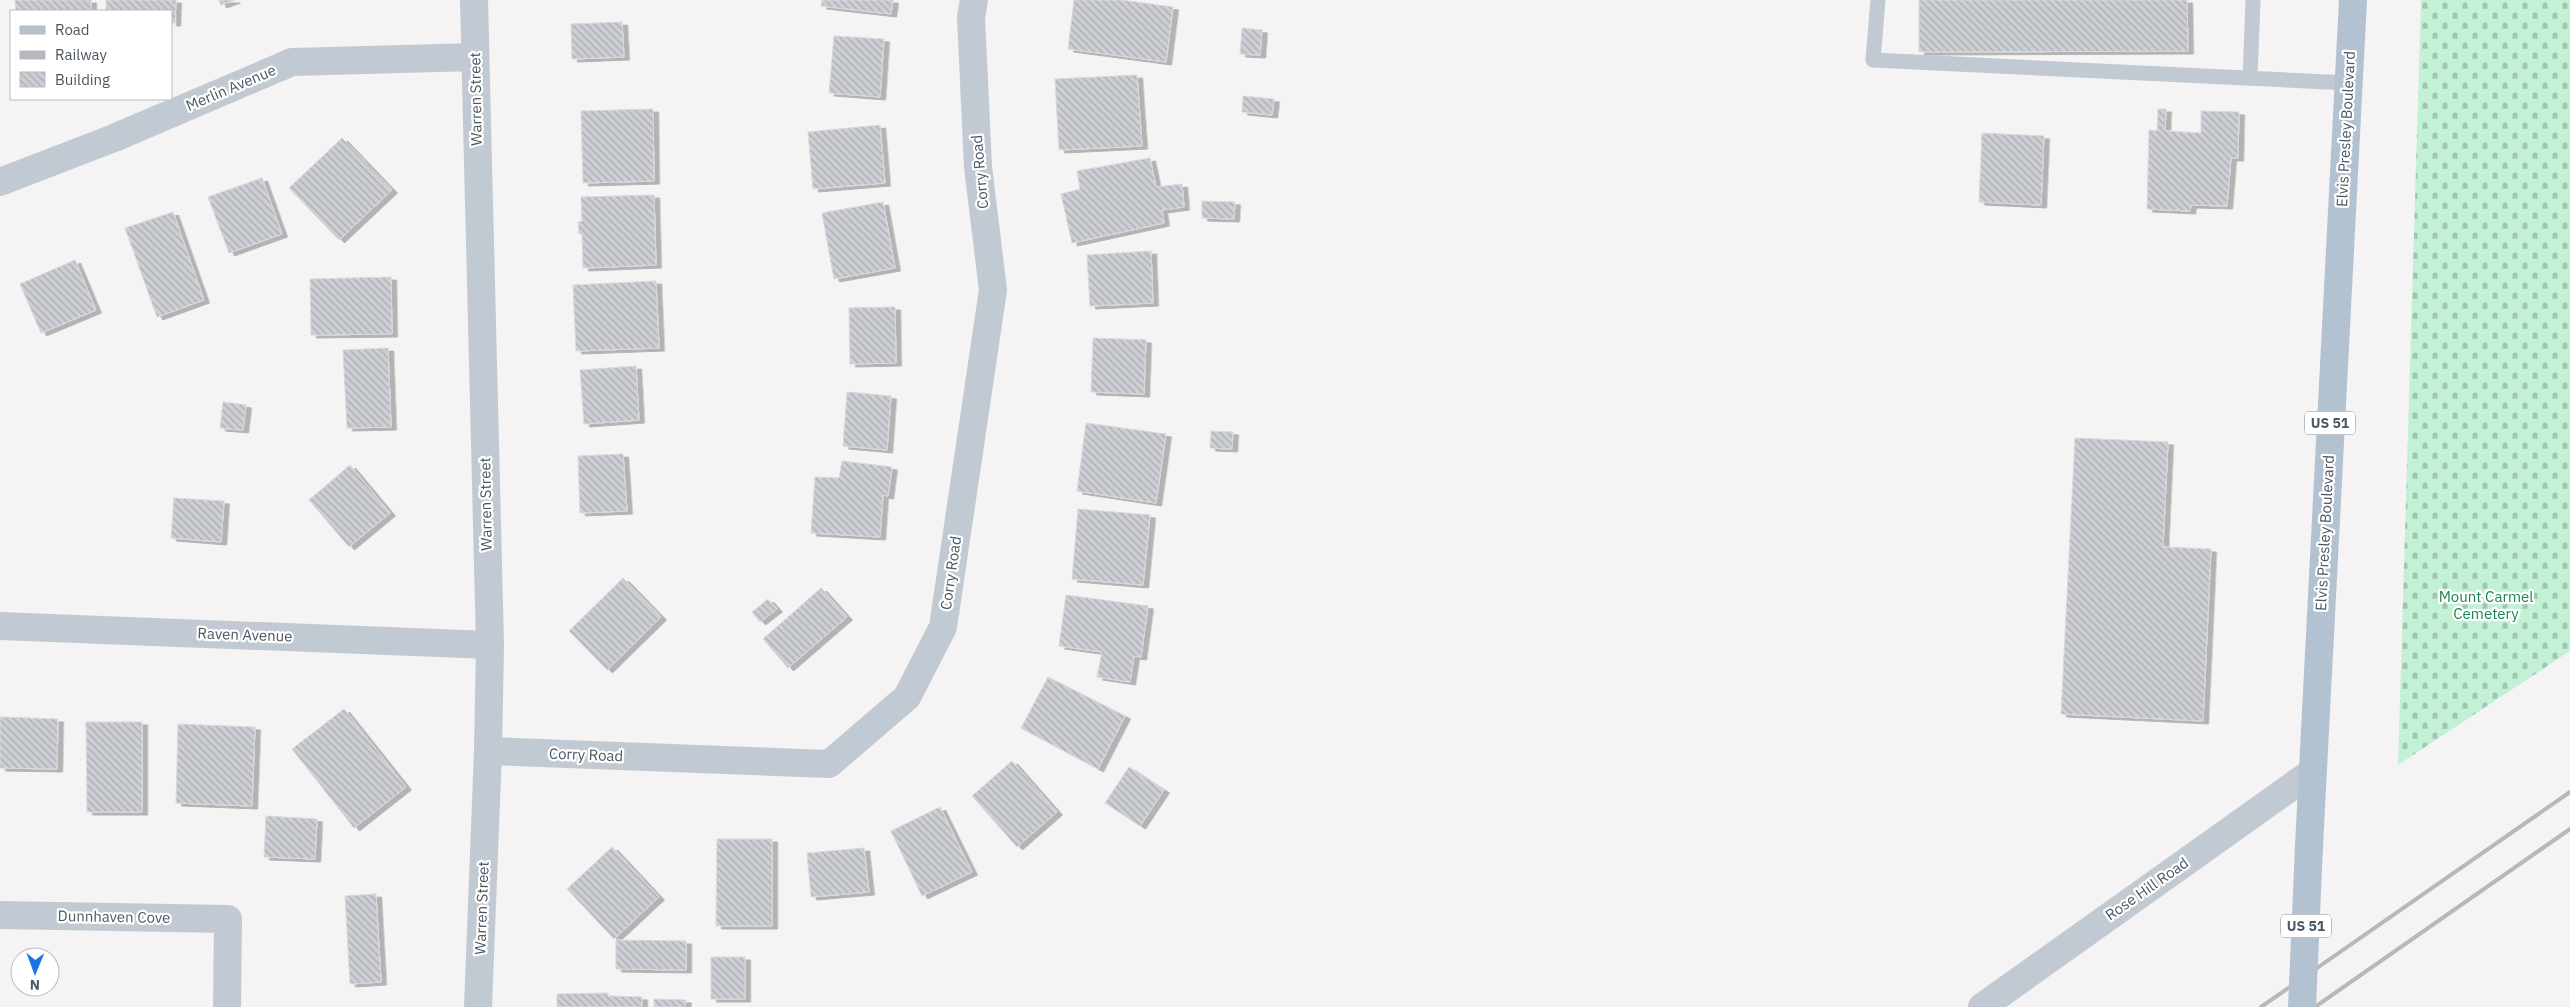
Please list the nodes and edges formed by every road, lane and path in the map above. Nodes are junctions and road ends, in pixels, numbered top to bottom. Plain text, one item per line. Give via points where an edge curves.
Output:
1 (474, 0) edge
2 (974, 0) edge
3 (1878, 0) edge
4 (2253, 0) edge
5 (2353, 0) edge
6 (475, 57) junction
7 (2250, 78) junction
8 (2348, 83) junction
9 (0, 182) edge
10 (0, 626) edge
11 (490, 645) junction
12 (488, 751) junction
13 (2312, 772) junction
14 (0, 915) edge
15 (227, 1007) edge
16 (478, 1007) edge
17 (1982, 1007) edge
18 (2302, 1007) edge

1 - 6 street, Warren Street
2 - 12 street, Corry Road via 971,17 978,167 993,290 943,627 907,697 829,764
3 - 7 lane via 1873,60
4 - 7 lane
5 - 8 main road, Elvis Presley Boulevard / US 51
6 - 9 street, Merlin Avenue via 292,62 114,138
6 - 11 street, Warren Street
7 - 8 lane
8 - 13 main road, Elvis Presley Boulevard / US 51
10 - 11 street, Raven Avenue
11 - 12 street, Warren Street
12 - 16 street, Warren Street
13 - 17 street, Rose Hill Road
13 - 18 main road, Elvis Presley Boulevard / US 51, bridge
14 - 15 street, Dunnhaven Cove via 228,919

